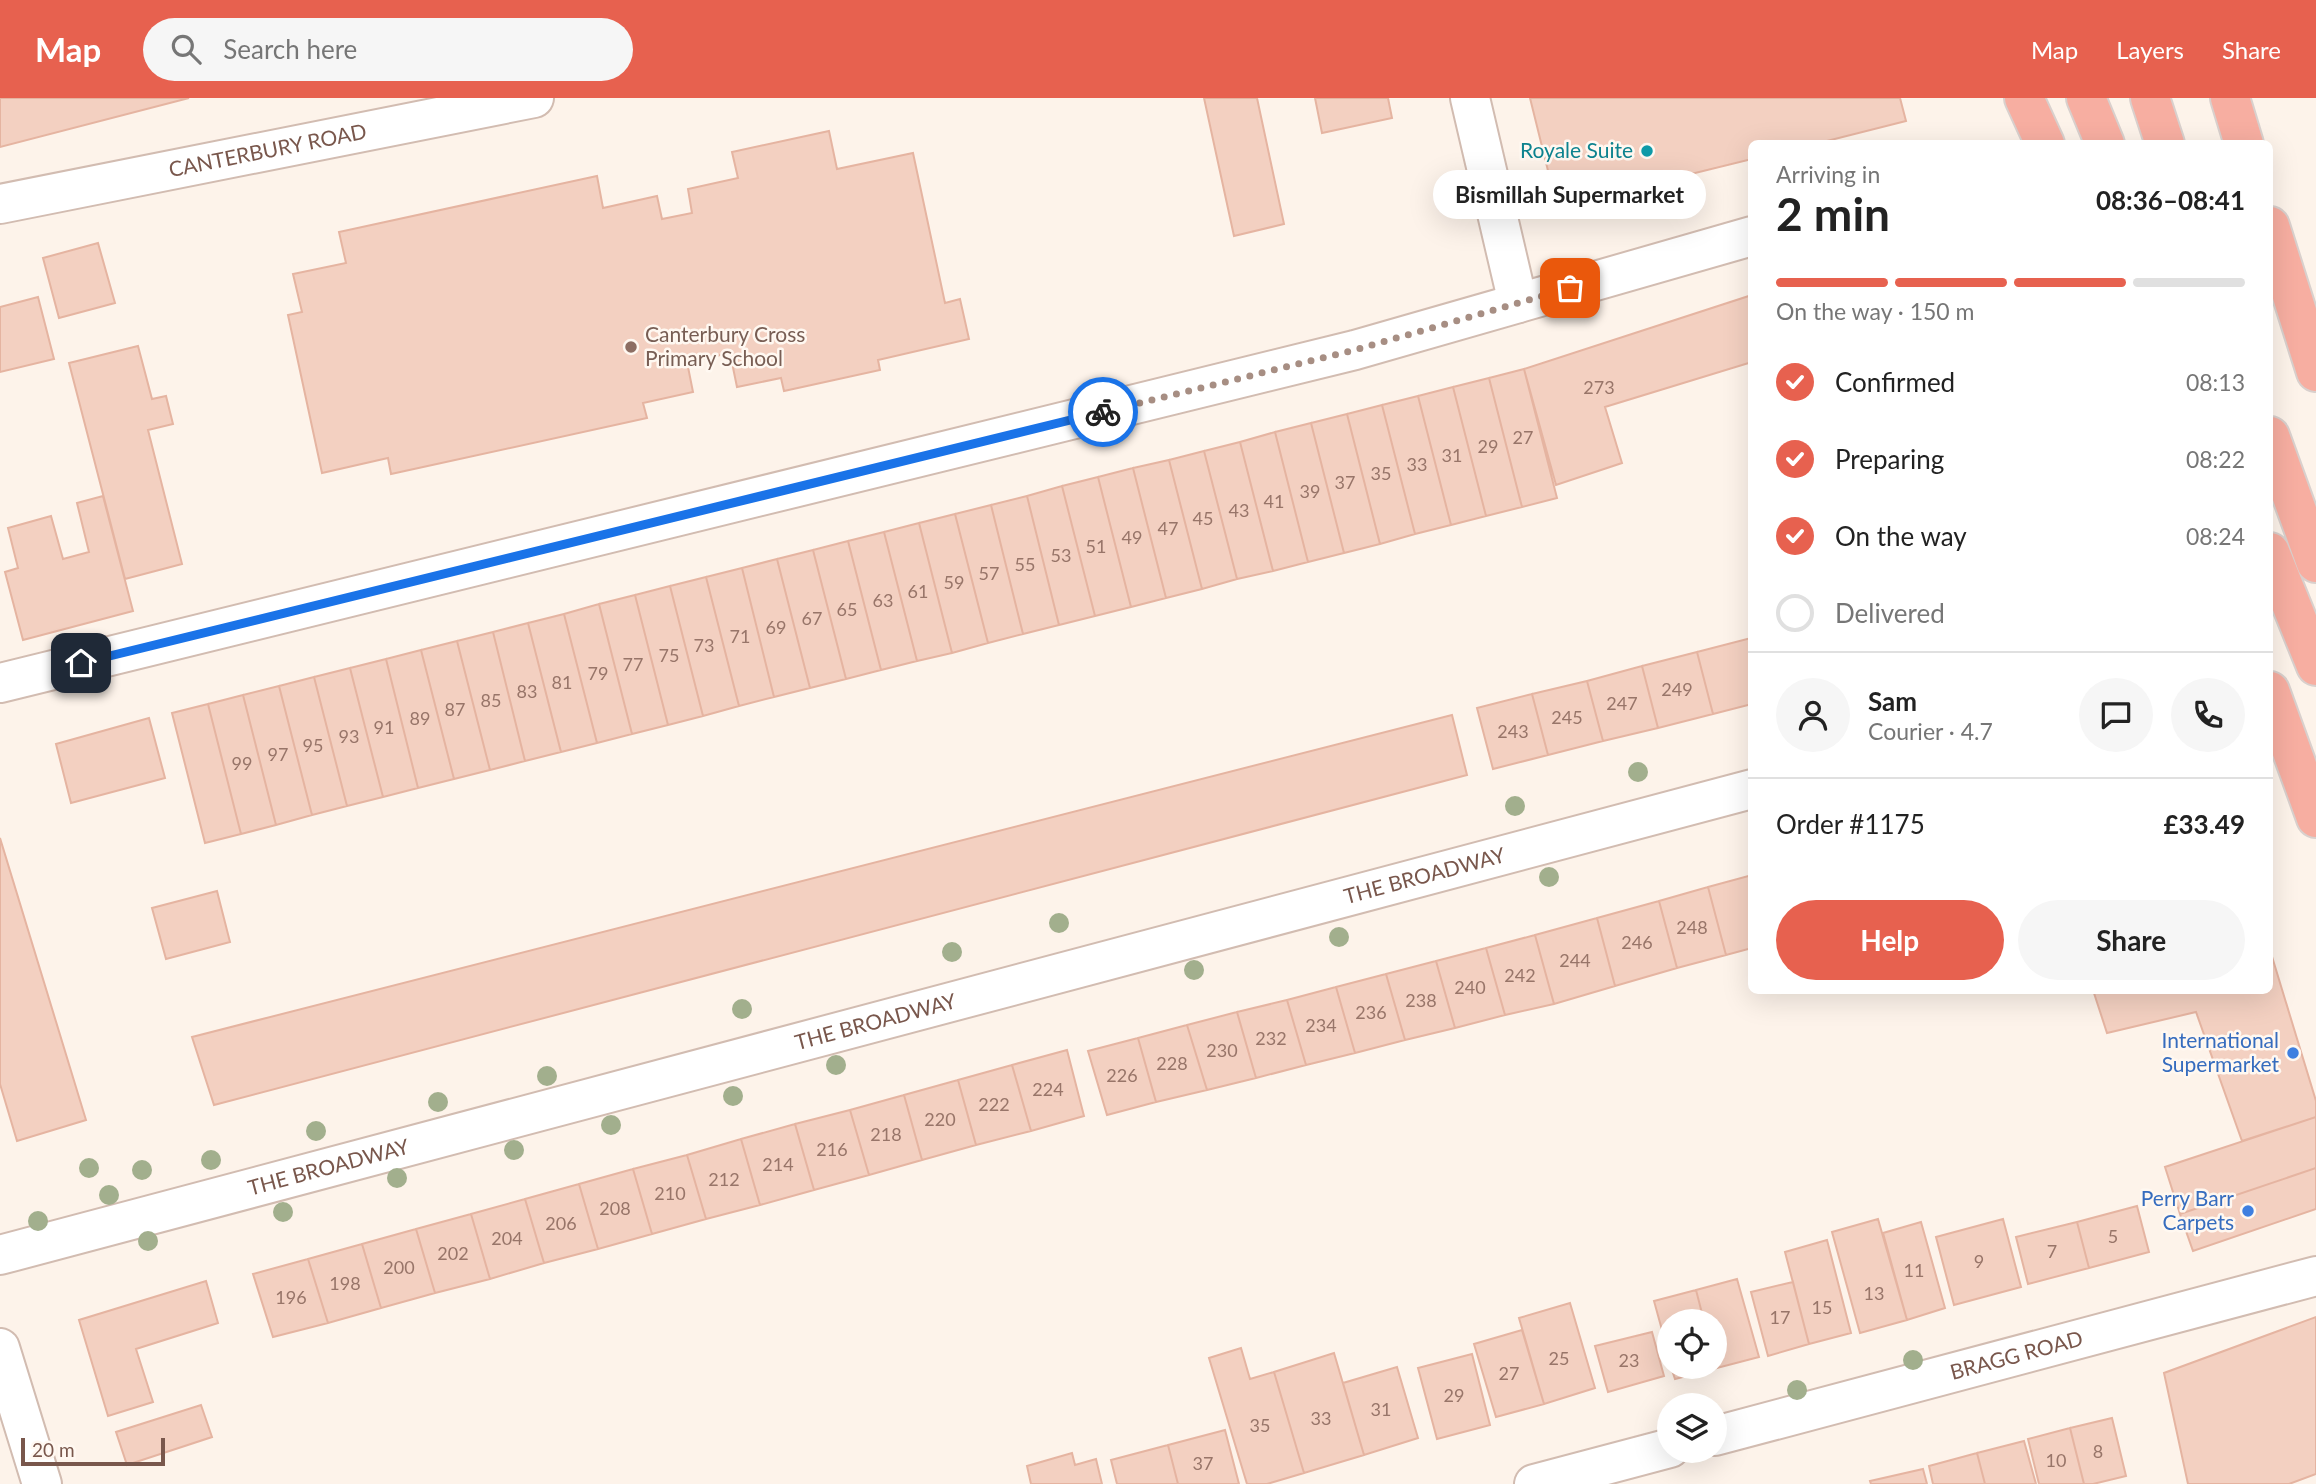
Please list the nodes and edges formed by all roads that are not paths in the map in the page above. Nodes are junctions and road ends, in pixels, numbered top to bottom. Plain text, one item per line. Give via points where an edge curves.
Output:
1 (534, 98) edge
2 (1469, 98) edge
3 (2024, 98) edge
4 (2086, 98) edge
5 (2150, 98) edge
6 (2230, 98) edge
7 (2043, 140) edge
8 (2103, 140) edge
9 (2164, 140) edge
10 (2243, 140) edge
11 (0, 204) edge
12 (2273, 236) edge
13 (1748, 237) edge
14 (1518, 303) junction
15 (2316, 373) edge
16 (2273, 444) edge
17 (2273, 559) edge
18 (2316, 563) edge
19 (2316, 666) edge
20 (0, 683) edge
21 (2273, 699) edge
22 (1748, 790) edge
23 (2316, 818) edge
24 (0, 1255) edge
25 (2316, 1276) edge
26 (0, 1348) edge
27 (1727, 1433) edge
28 (1657, 1451) edge
29 (41, 1484) edge
30 (1534, 1484) edge

1 - 11 street, CANTERBURY ROAD
2 - 14 street
3 - 7 highway
4 - 8 highway
5 - 9 highway
6 - 10 highway
12 - 15 highway
13 - 14 street
14 - 20 street via 1355,350
16 - 18 highway
17 - 19 highway
21 - 23 highway
22 - 24 street, THE BROADWAY
25 - 27 street, BRAGG ROAD
26 - 29 street
28 - 30 street

